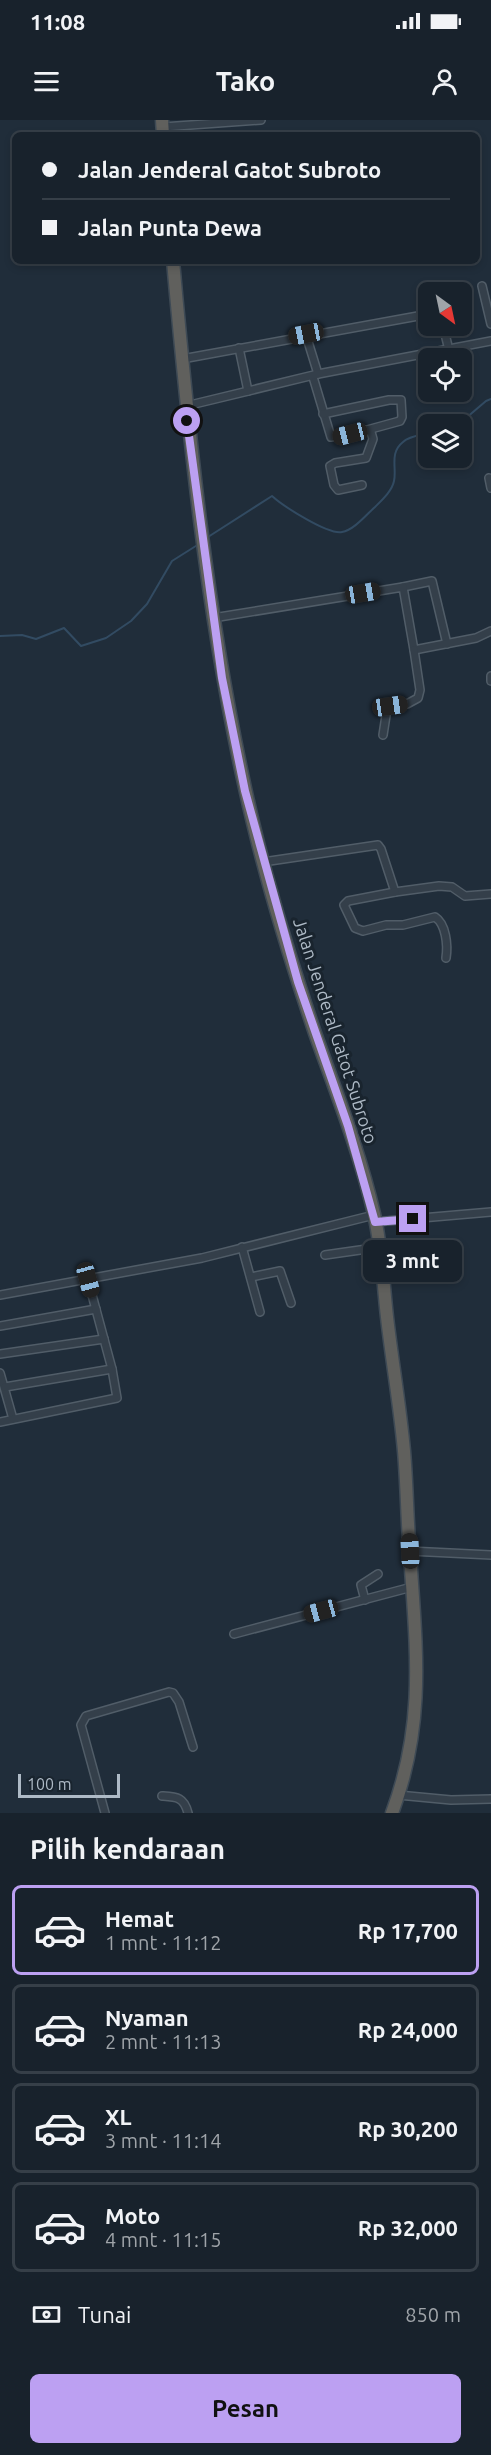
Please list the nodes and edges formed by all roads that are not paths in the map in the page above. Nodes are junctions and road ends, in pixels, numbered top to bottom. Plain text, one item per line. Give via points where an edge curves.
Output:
1 (261, 120) edge
2 (162, 127) edge
3 (174, 264) edge
4 (482, 286) dead end
5 (418, 316) edge
6 (491, 324) edge
7 (306, 334) junction
8 (491, 341) edge
9 (239, 348) junction
10 (458, 348) edge
11 (418, 356) edge
12 (182, 359) junction
13 (315, 375) junction
14 (248, 391) junction
15 (186, 406) junction
16 (323, 414) junction
17 (367, 430) junction
18 (489, 478) dead end
19 (362, 485) dead end
20 (491, 488) edge
21 (403, 586) junction
22 (213, 618) junction
23 (491, 631) edge
24 (447, 644) junction
25 (414, 651) junction
26 (491, 676) edge
27 (491, 681) edge
28 (383, 735) dead end
29 (263, 862) junction
30 (394, 892) junction
31 (491, 894) edge
32 (446, 958) dead end
33 (491, 1212) edge
34 (375, 1219) junction
35 (242, 1247) junction
36 (381, 1247) junction
37 (325, 1255) dead end
38 (251, 1277) junction
39 (88, 1280) junction
40 (0, 1295) edge
41 (291, 1303) dead end
42 (96, 1309) junction
43 (260, 1312) dead end
44 (0, 1326) edge
45 (104, 1339) junction
46 (0, 1354) edge
47 (112, 1369) junction
48 (0, 1373) edge
49 (3, 1390) edge
50 (13, 1419) junction
51 (0, 1422) edge
52 (410, 1551) junction
53 (491, 1555) edge
54 (378, 1574) dead end
55 (412, 1587) junction
56 (365, 1599) junction
57 (234, 1634) dead end
58 (193, 1747) dead end
59 (398, 1795) junction
60 (162, 1796) dead end
61 (491, 1799) edge
62 (105, 1813) edge
63 (188, 1813) edge
64 (392, 1813) edge

1 - 2 street
3 - 12 highway, Jalan Jenderal Gatot Subroto
4 - 6 street
5 - 7 street
7 - 9 street
7 - 13 street
8 - 10 street
9 - 12 street
9 - 14 street
11 - 13 street
12 - 15 highway, Jalan Jenderal Gatot Subroto
13 - 14 street
13 - 16 street
14 - 15 street
15 - 22 highway, Jalan Jenderal Gatot Subroto
16 - 17 street via 331,437
16 - 17 street via 401,400 400,421
17 - 19 street via 373,439 366,458 330,466 338,490
18 - 20 street
21 - 22 street
21 - 24 street via 432,581
21 - 25 street
22 - 29 highway, Jalan Jenderal Gatot Subroto via 234,740
23 - 24 street
24 - 25 street
25 - 28 street via 418,698 387,709
26 - 27 street
29 - 30 street via 378,846
29 - 34 highway, Jalan Jenderal Gatot Subroto
30 - 31 street via 439,886 452,887 465,896
30 - 32 street via 348,900 345,910 355,928 363,931 435,917 441,924
33 - 34 street
34 - 35 street
34 - 36 highway, Jalan Jenderal Gatot Subroto
35 - 38 street
35 - 39 street
36 - 37 street
36 - 52 highway, Jalan Jenderal Gatot Subroto via 404,1448
38 - 41 street via 280,1271
38 - 43 street
39 - 40 street
39 - 42 street
42 - 44 street
42 - 45 street
45 - 46 street
45 - 47 street
47 - 49 street
47 - 50 street via 118,1396 115,1399
48 - 49 street
49 - 50 street
50 - 51 street
52 - 53 street
52 - 55 highway, Jalan Jenderal Gatot Subroto
54 - 56 street via 361,1585
55 - 56 street
55 - 59 highway, Jalan Jenderal Gatot Subroto via 416,1710
56 - 57 street
58 - 62 street via 173,1693 86,1716 81,1725
59 - 61 street
59 - 64 highway, Jalan Jenderal Gatot Subroto
60 - 63 street via 178,1797

